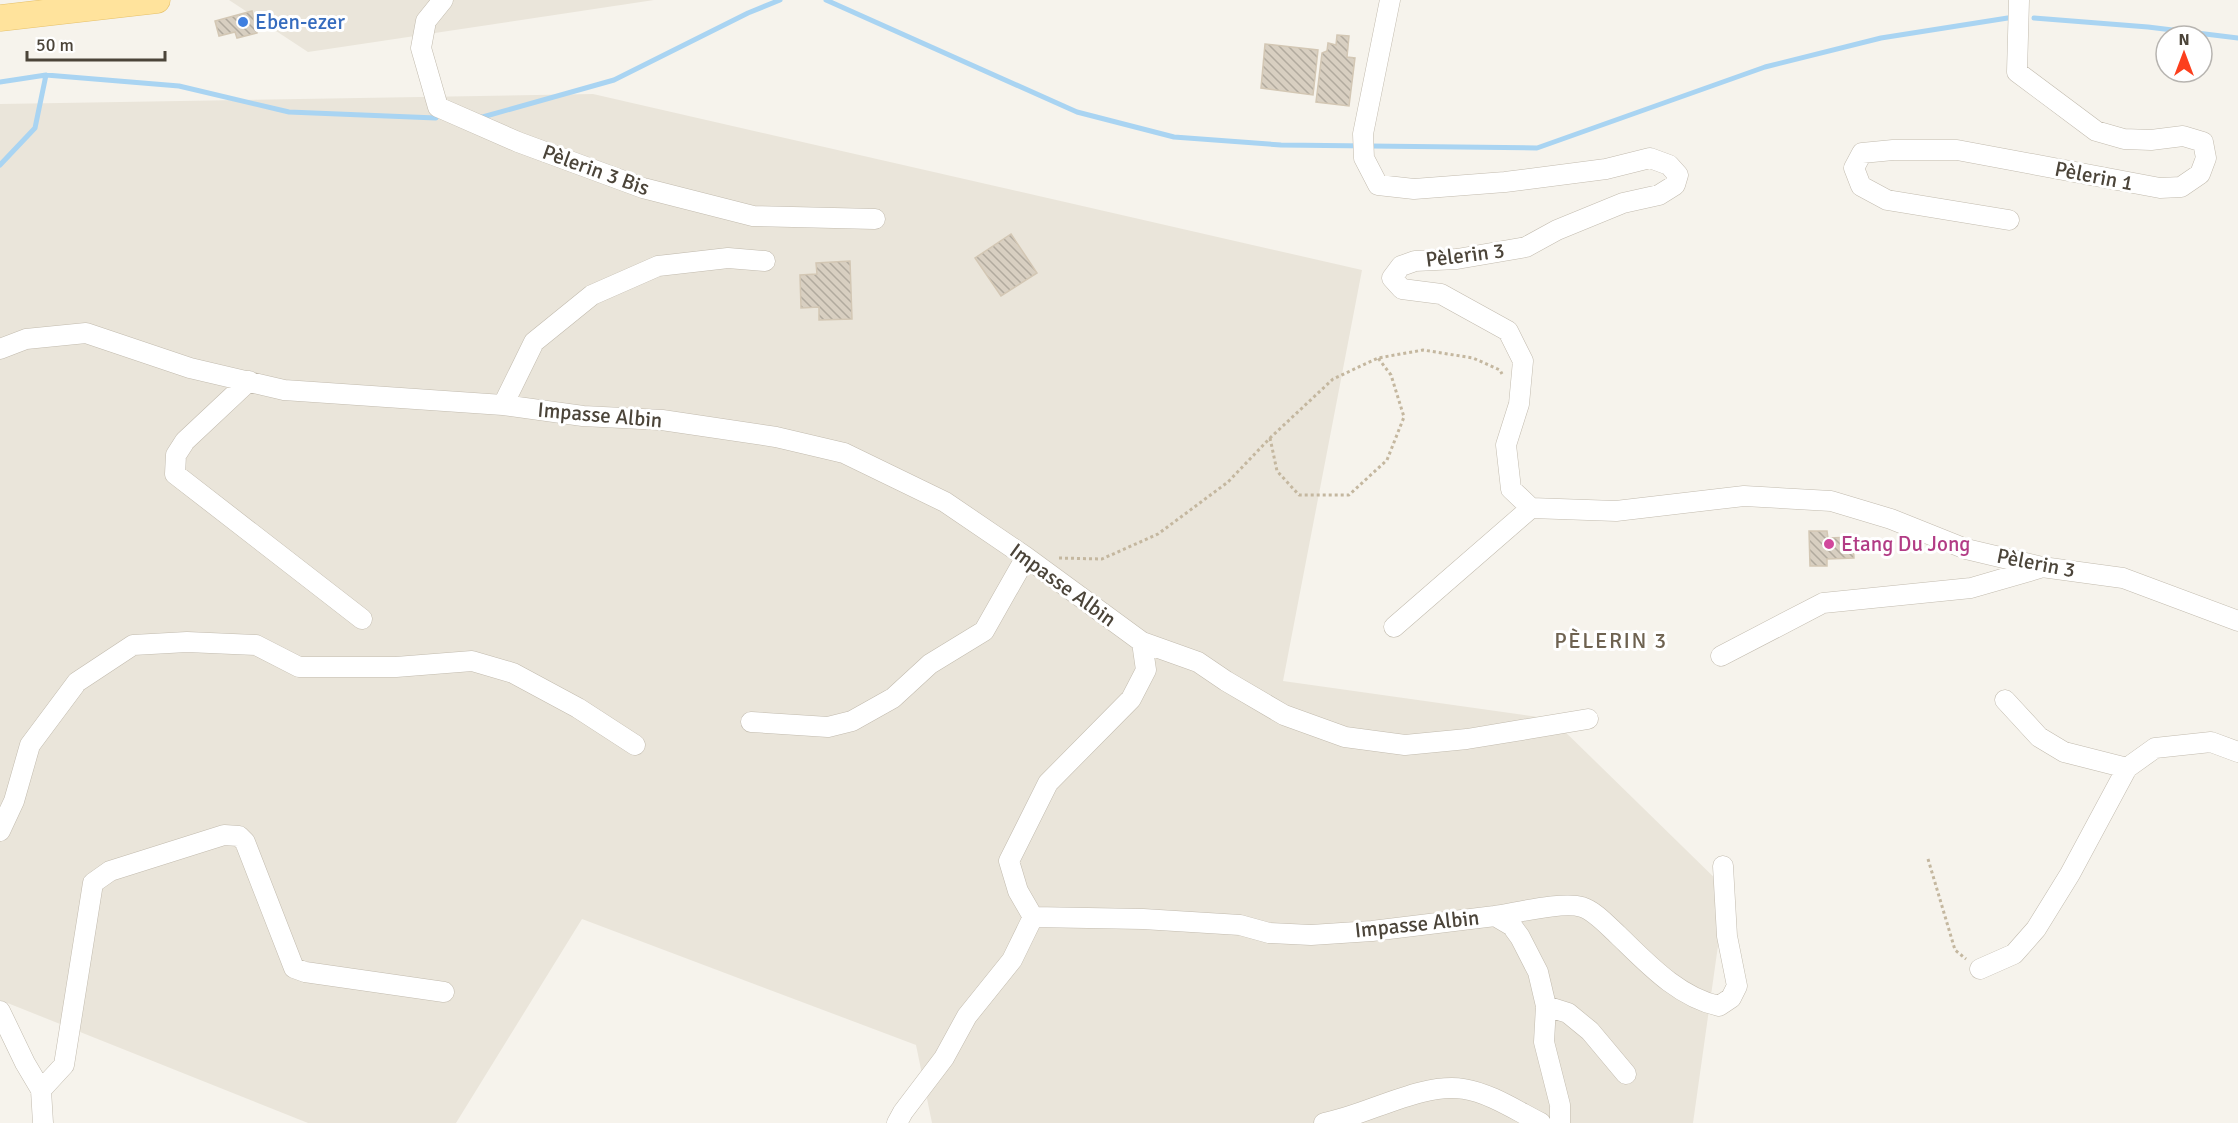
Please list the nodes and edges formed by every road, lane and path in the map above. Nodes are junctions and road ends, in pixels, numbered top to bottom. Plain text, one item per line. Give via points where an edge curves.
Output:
1 (157, 0) edge
2 (443, 0) edge
3 (1390, 0) edge
4 (2019, 0) edge
5 (0, 18) edge
6 (875, 219) dead end
7 (2009, 220) dead end
8 (765, 261) dead end
9 (0, 349) edge
10 (1378, 358) junction
11 (249, 381) junction
12 (1519, 404) junction
13 (503, 405) junction
14 (1270, 438) junction
15 (1531, 508) junction
16 (1026, 556) junction
17 (1058, 558) dead end
18 (2042, 567) junction
19 (362, 619) dead end
20 (2238, 621) edge
21 (1394, 627) dead end
22 (1142, 642) junction
23 (1721, 656) dead end
24 (2005, 700) dead end
25 (1588, 719) dead end
26 (751, 722) dead end
27 (635, 745) dead end
28 (2238, 752) edge
29 (2127, 768) junction
30 (0, 831) edge
31 (1928, 859) dead end
32 (1722, 866) dead end
33 (1495, 916) junction
34 (1033, 917) junction
35 (1980, 969) joint
36 (444, 992) dead end
37 (1546, 1006) junction
38 (0, 1011) edge
39 (1626, 1074) dead end
40 (41, 1090) junction
41 (43, 1123) edge
42 (897, 1123) edge
43 (1324, 1123) edge
44 (1540, 1123) edge
45 (1560, 1123) edge

1 - 5 main road
2 - 6 street, Pèlerin 3 Bis via 426,21 421,48 438,107 518,142 643,188 753,216
3 - 12 street, Pèlerin 3 via 1364,134 1364,158 1378,185 1414,189 1505,182 1606,169 1650,158 1669,165 1677,175 1675,185 1659,195 1623,204 1526,247 1457,259 1415,261 1401,266 1392,278 1402,289 1441,294 1508,332 1523,361
4 - 7 street, Pèlerin 1 via 2017,72 2096,131 2124,139 2183,136 2202,142 2206,158 2200,174 2181,187 2160,188 1957,150 1862,153 1854,168 1861,186 1887,200
8 - 13 street via 728,258 658,266 592,295 534,342
9 - 11 street, Impasse Albin via 26,339 86,333 190,368
10 - 12 path via 1423,350 1473,357 1500,370
10 - 14 path via 1333,379
10 - 14 path via 1391,375 1404,417 1387,460 1349,495 1299,495 1277,471
11 - 13 street, Impasse Albin via 284,390
11 - 19 street via 185,441 176,455 175,474
12 - 15 street, Pèlerin 3 via 1506,445 1511,489
13 - 16 street, Impasse Albin via 583,416 662,420 776,436 844,453 945,502
14 - 17 path via 1228,482 1158,534 1102,559
15 - 18 street, Pèlerin 3 via 1616,511 1744,496 1831,501 1891,519 1966,549
15 - 21 street
16 - 22 street, Impasse Albin
16 - 26 street via 984,631 930,664 893,698 852,721 828,727
18 - 20 street, Pèlerin 3 via 2123,578
18 - 23 street via 1971,588 1823,603
22 - 25 street, Impasse Albin via 1197,662 1284,715 1345,737 1405,745
22 - 34 street via 1146,670 1131,699 1048,783 1009,861 1018,891
24 - 29 street via 2039,737 2064,752
27 - 30 street via 513,673 472,661 396,667 299,667 256,645 133,645 77,682 30,745 14,801
28 - 29 street via 2211,742 2155,748
29 - 35 street via 2036,929 2014,954
31 - 35 path via 1955,950
32 - 33 street via 1727,936 1737,986 1731,998 1719,1006 1706,1004 1665,980 1583,907 1568,905
33 - 34 street, Impasse Albin via 1311,935 1269,933 1240,925
33 - 37 street, Impasse Albin via 1512,926 1520,937 1538,972
34 - 42 street via 1012,960 967,1017 944,1058
36 - 40 street via 294,968 245,842 239,836 224,835 110,871 93,883 64,1065
37 - 39 street via 1568,1013 1590,1031
37 - 45 street, Impasse Albin via 1544,1042 1560,1105
38 - 40 street
40 - 41 street
43 - 44 street via 1445,1088 1481,1094

